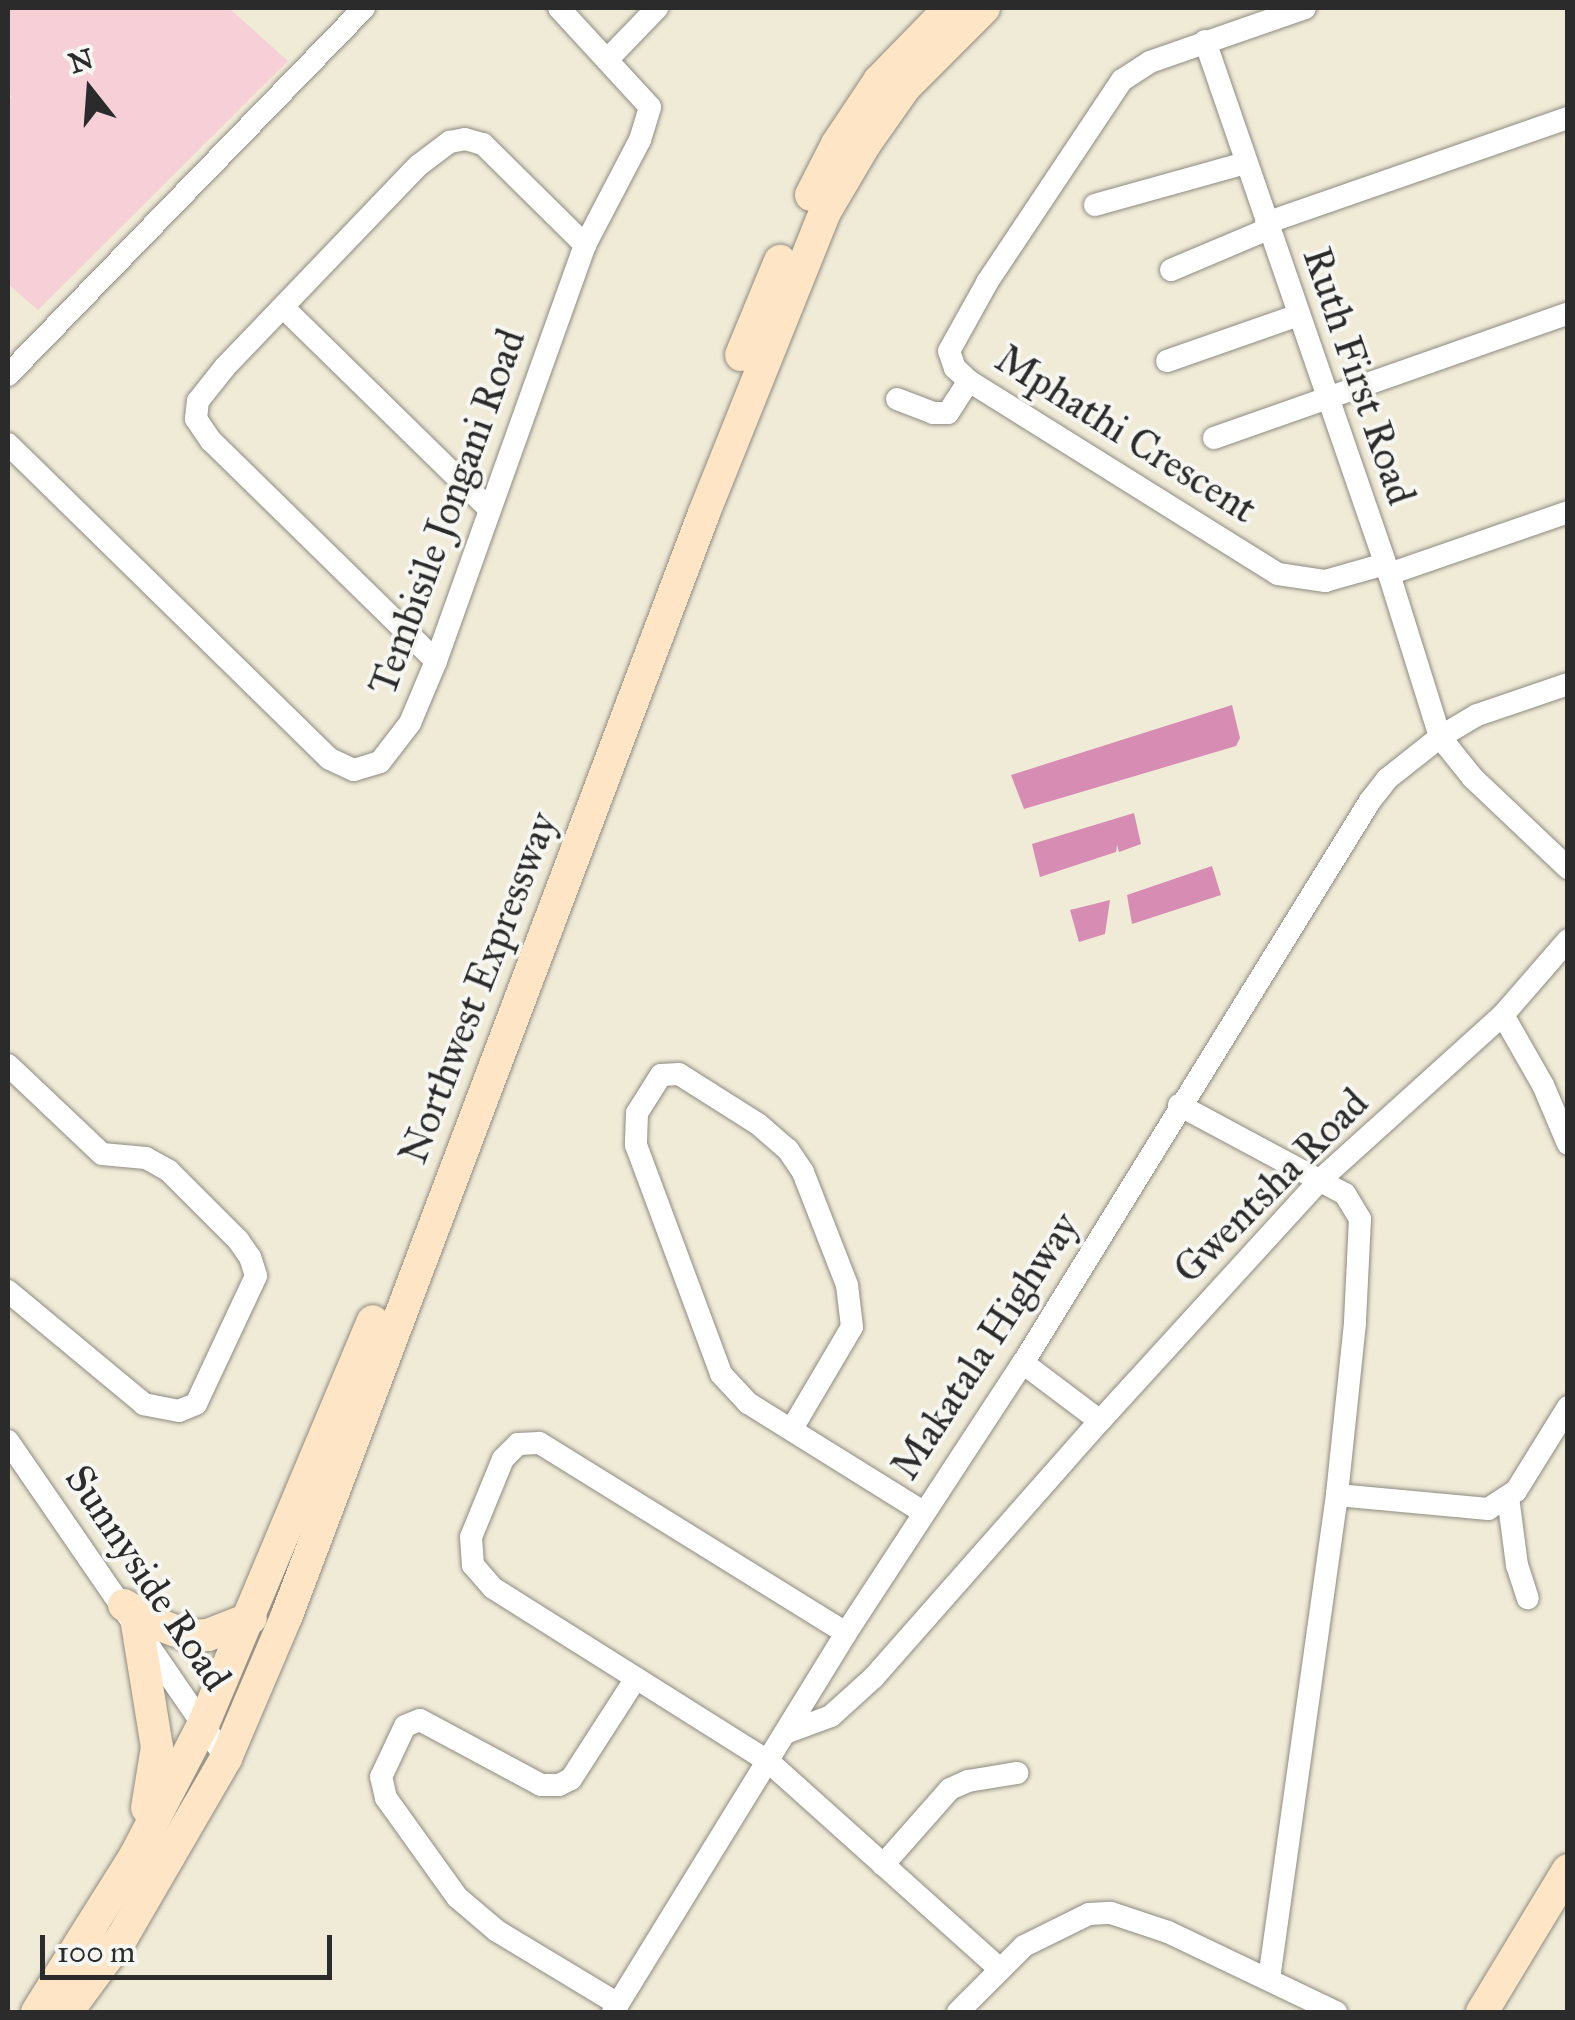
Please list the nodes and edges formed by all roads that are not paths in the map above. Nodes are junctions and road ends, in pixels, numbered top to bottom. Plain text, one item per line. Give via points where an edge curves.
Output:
1 (364, 8) edge
2 (559, 8) edge
3 (657, 8) edge
4 (950, 8) edge
5 (984, 8) edge
6 (1304, 8) edge
7 (1205, 41) junction
8 (608, 58) junction
9 (1568, 118) edge
10 (1245, 162) junction
11 (1094, 204) dead end
12 (1267, 226) junction
13 (585, 245) junction
14 (1171, 270) dead end
15 (282, 307) junction
16 (1568, 313) edge
17 (1298, 315) junction
18 (1167, 361) dead end
19 (8, 375) edge
20 (969, 381) junction
21 (1326, 396) junction
22 (897, 399) dead end
23 (1214, 438) dead end
24 (8, 444) edge
25 (488, 508) junction
26 (1568, 512) edge
27 (1387, 569) junction
28 (436, 661) junction
29 (1568, 684) edge
30 (1440, 737) junction
31 (1568, 868) edge
32 (1568, 940) edge
33 (1503, 1016) junction
34 (8, 1065) edge
35 (1180, 1104) junction
36 (1568, 1144) edge
37 (1318, 1181) junction
38 (8, 1291) edge
39 (1023, 1362) junction
40 (1568, 1407) edge
41 (1100, 1421) junction
42 (793, 1428) junction
43 (8, 1441) edge
44 (1337, 1495) junction
45 (1508, 1498) junction
46 (923, 1512) junction
47 (1528, 1598) dead end
48 (131, 1614) junction
49 (251, 1618) junction
50 (846, 1633) junction
51 (636, 1678) junction
52 (203, 1725) junction
53 (788, 1732) junction
54 (226, 1758) junction
55 (769, 1762) junction
56 (1016, 1773) dead end
57 (135, 1856) junction
58 (884, 1864) junction
59 (1568, 1870) edge
60 (1000, 1968) junction
61 (1269, 1977) junction
62 (616, 2008) edge
63 (37, 2012) edge
64 (68, 2012) edge
65 (958, 2012) edge
66 (1336, 2012) edge
67 (1482, 2012) edge

1 - 19 street
2 - 8 street, Tembisile Jongani Road
3 - 8 street
4 - 49 main road, Northwest Expressway via 880,81 837,144 761,302 346,1391
5 - 54 main road, Northwest Expressway via 905,87 865,144 795,278 287,1615
6 - 7 street, Mphathi Crescent
7 - 10 street, Ruth First Road
7 - 20 street, Mphathi Crescent via 1134,70 1110,93 951,342 950,360
8 - 13 street, Tembisile Jongani Road via 650,107 640,140
9 - 12 street
10 - 11 street
10 - 12 street, Ruth First Road
12 - 14 street
12 - 17 street, Ruth First Road
13 - 15 street via 495,153 464,138 419,166
13 - 25 street, Tembisile Jongani Road
15 - 25 street
15 - 28 street via 204,390 199,427
16 - 21 street
17 - 18 street
17 - 21 street, Ruth First Road
20 - 22 street via 948,412
20 - 27 street, Mphathi Crescent via 1278,574 1310,582
21 - 23 street
21 - 27 street, Ruth First Road
24 - 28 street, Tembisile Jongani Road via 342,767 368,769 380,762 410,723
25 - 28 street, Tembisile Jongani Road
26 - 27 street, Mphathi Crescent
27 - 30 street, Ruth First Road
29 - 30 street, Makatala Highway via 1478,715
30 - 31 street via 1473,778
30 - 35 street, Makatala Highway via 1386,779 1370,801
32 - 33 street, Gwentsha Road
33 - 36 street
33 - 37 street, Gwentsha Road
34 - 38 street via 102,1154 146,1158 169,1171 238,1240 256,1276 196,1404 179,1411 144,1404
35 - 37 street
35 - 39 street, Makatala Highway
37 - 41 street, Gwentsha Road
37 - 44 street via 1352,1200 1360,1219
39 - 41 street
39 - 46 street, Makatala Highway
40 - 45 street
41 - 53 street, Gwentsha Road via 874,1677 831,1716
42 - 42 street via 748,1403 712,1355 636,1145 637,1112 661,1076 678,1074 788,1150 847,1285 852,1327
42 - 46 street
43 - 48 street, Sunnyside Road
44 - 45 street via 1474,1510
44 - 61 street
45 - 47 street
46 - 50 street, Makatala Highway
48 - 49 main road via 190,1636
48 - 52 street, Sunnyside Road
48 - 57 main road via 158,1746
49 - 52 main road, Northwest Expressway
50 - 51 street via 557,1451 518,1444 503,1459 471,1537 473,1565 493,1588
50 - 53 street, Makatala Highway
51 - 55 street
51 - 62 street via 571,1779 559,1785 541,1786 420,1720 405,1726 381,1777 386,1798 457,1897
52 - 54 street, Sunnyside Road
52 - 57 main road, Northwest Expressway
53 - 55 street, Makatala Highway
54 - 64 main road, Northwest Expressway via 123,1936
55 - 58 street
55 - 62 street, Makatala Highway
56 - 58 street via 950,1790
57 - 63 main road, Northwest Expressway
58 - 60 street
59 - 67 main road
60 - 61 street via 1024,1946 1066,1925 1111,1913
60 - 65 street
61 - 66 street

